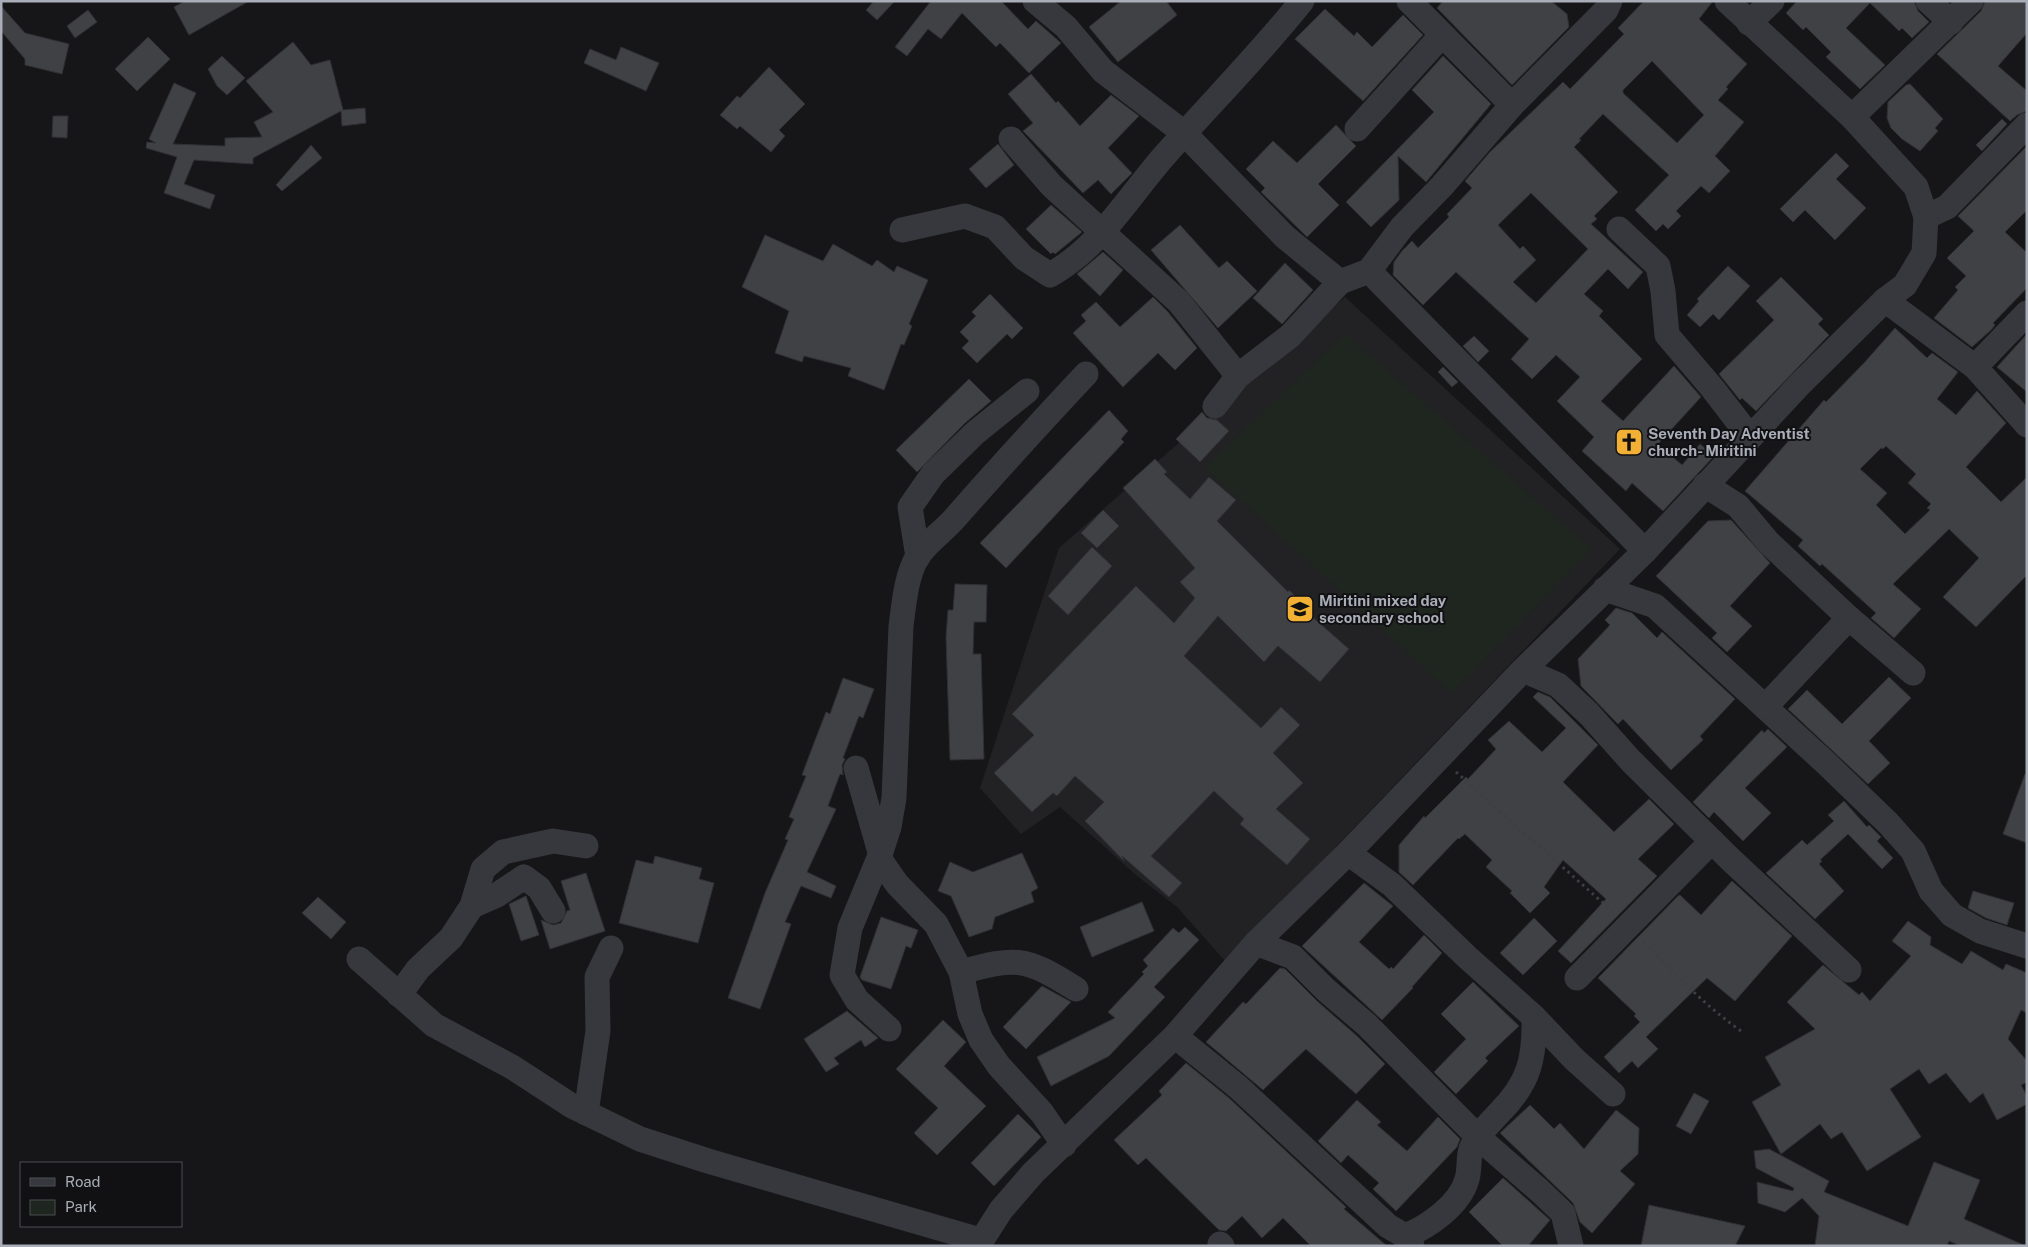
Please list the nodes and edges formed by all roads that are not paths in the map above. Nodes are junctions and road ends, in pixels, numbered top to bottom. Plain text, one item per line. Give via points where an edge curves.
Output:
1 (1036, 1) edge
2 (1302, 1) edge
3 (1408, 1) edge
4 (1727, 1) edge
5 (1772, 1) edge
6 (1928, 1) edge
7 (1971, 1) edge
8 (1605, 4) edge
9 (1952, 22) junction
10 (1749, 23) junction
11 (1442, 35) junction
12 (1512, 104) junction
13 (1852, 117) junction
14 (2027, 125) edge
15 (1357, 129) dead end
16 (1184, 133) junction
17 (1011, 139) dead end
18 (1926, 217) junction
19 (1618, 229) dead end
20 (902, 230) dead end
21 (1103, 233) junction
22 (1369, 271) junction
23 (1340, 282) junction
24 (1885, 300) junction
25 (2027, 312) edge
26 (1975, 367) junction
27 (1086, 374) dead end
28 (1238, 376) junction
29 (1027, 390) dead end
30 (1215, 406) dead end
31 (2027, 424) edge
32 (1750, 438) junction
33 (1705, 485) junction
34 (1645, 551) junction
35 (918, 557) junction
36 (1605, 589) junction
37 (1849, 618) junction
38 (1523, 670) junction
39 (1913, 673) dead end
40 (1765, 708) junction
41 (856, 768) dead end
42 (1712, 841) junction
43 (586, 846) dead end
44 (1348, 853) junction
45 (880, 855) junction
46 (472, 906) junction
47 (553, 911) dead end
48 (1256, 943) junction
49 (2027, 946) edge
50 (610, 948) dead end
51 (359, 960) dead end
52 (1849, 970) dead end
53 (960, 972) junction
54 (1577, 978) dead end
55 (1076, 989) dead end
56 (400, 996) junction
57 (1534, 1017) junction
58 (889, 1029) dead end
59 (1175, 1036) junction
60 (1613, 1094) dead end
61 (586, 1113) junction
62 (1479, 1138) junction
63 (1064, 1145) junction
64 (1409, 1241) edge
65 (979, 1243) edge
66 (1571, 1246) edge

1 - 16 street via 1066,27 1103,70
2 - 16 street
3 - 11 street
4 - 10 street
5 - 10 street
6 - 9 street
7 - 9 street
8 - 12 street
9 - 13 street
10 - 13 street
11 - 12 street
11 - 15 street
12 - 22 street via 1402,227
13 - 18 street via 1916,187
14 - 18 street via 1947,207
16 - 21 street
16 - 23 street via 1285,237
17 - 21 street via 1052,186
18 - 24 street via 1924,253 1905,286
19 - 32 street via 1658,266 1667,335 1714,389
20 - 21 street via 965,216 995,227 1024,258 1050,275 1070,264
21 - 28 street via 1179,302
22 - 23 street
22 - 34 street
23 - 28 street via 1290,336
24 - 26 street
24 - 32 street
25 - 26 street
26 - 31 street
27 - 35 street
28 - 30 street
29 - 35 street via 975,433 933,474 910,507
32 - 33 street
33 - 34 street
33 - 37 street via 1738,506 1768,542
34 - 36 street
35 - 45 street via 904,599 895,788
36 - 38 street
36 - 40 street via 1655,606
37 - 39 street
37 - 40 street
38 - 42 street via 1558,685
38 - 44 street
40 - 49 street via 1827,764 1913,851 1931,891 1952,915 1980,932
41 - 45 street
42 - 52 street
42 - 54 street
43 - 46 street via 553,842 503,852 483,869
44 - 48 street
44 - 57 street via 1392,885
45 - 53 street via 897,884 936,924
45 - 58 street via 850,928 842,974 857,1000
46 - 47 street via 497,895 524,877 539,888
46 - 56 street via 451,938 418,969
48 - 59 street
48 - 62 street via 1293,957
50 - 61 street via 598,977 598,1031
51 - 56 street
53 - 55 street via 999,962 1031,964
53 - 63 street via 970,1014 981,1040 999,1066 1042,1113
56 - 61 street via 434,1025 512,1067
57 - 60 street
57 - 62 street via 1534,1049 1528,1072 1514,1097
59 - 63 street
59 - 64 street via 1238,1087 1388,1226
61 - 65 street via 640,1139
62 - 64 street via 1471,1149 1467,1179 1459,1197
62 - 66 street via 1563,1213
63 - 65 street via 1014,1196

